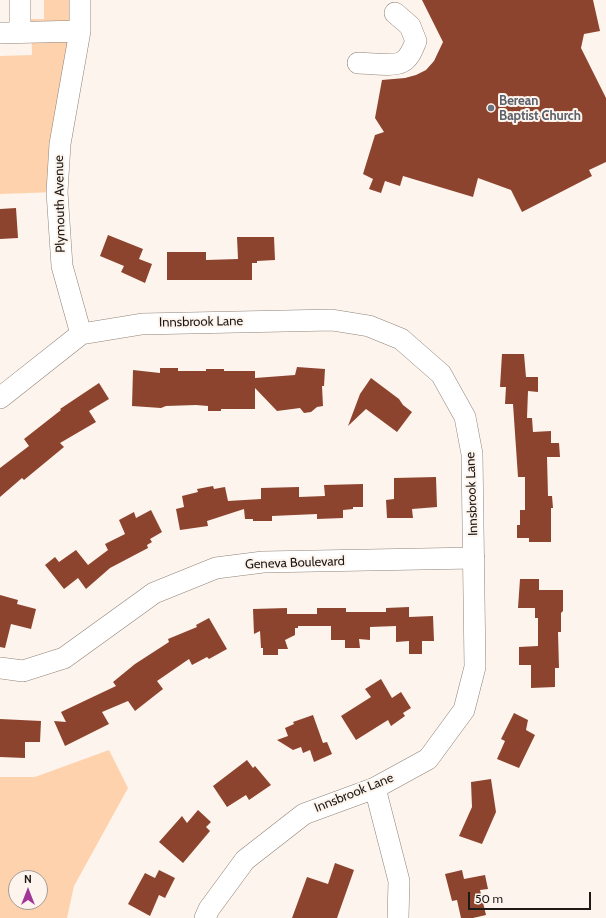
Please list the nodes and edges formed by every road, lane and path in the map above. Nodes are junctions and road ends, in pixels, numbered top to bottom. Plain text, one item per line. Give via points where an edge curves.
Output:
1 (20, 0) edge
2 (80, 0) edge
3 (395, 13) dead end
4 (80, 31) junction
5 (20, 32) junction
6 (0, 33) edge
7 (358, 62) dead end
8 (81, 334) junction
9 (0, 398) edge
10 (474, 558) junction
11 (0, 668) edge
12 (375, 788) junction
13 (205, 918) edge
14 (398, 918) edge

1 - 5 street
2 - 4 street, Plymouth Avenue
3 - 7 street via 410,26 416,41 411,54 402,62 393,64
4 - 5 street
4 - 8 street, Plymouth Avenue via 60,144 57,192 62,266
5 - 6 street
8 - 9 street, Innsbrook Lane
8 - 10 street, Innsbrook Lane via 142,324 332,320 369,326 401,339 441,374 465,417 472,454
10 - 11 street, Geneva Boulevard via 263,562 216,568 154,593 64,658 23,671
10 - 12 street, Innsbrook Lane via 475,667 464,710 428,759
12 - 13 street, Innsbrook Lane via 304,814 245,860
12 - 14 street via 399,881

